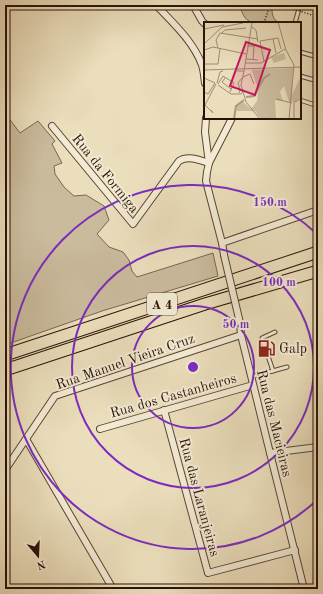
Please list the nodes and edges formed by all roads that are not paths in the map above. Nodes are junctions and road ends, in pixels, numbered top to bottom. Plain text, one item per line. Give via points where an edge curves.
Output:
1 (156, 5) edge
2 (192, 5) edge
3 (300, 5) edge
4 (295, 22) edge
5 (204, 23) edge
6 (301, 52) edge
7 (318, 57) edge
8 (301, 76) edge
9 (204, 78) edge
10 (318, 81) edge
11 (301, 100) edge
12 (318, 106) edge
13 (206, 119) edge
14 (232, 119) edge
15 (52, 126) dead end
16 (209, 163) junction
17 (318, 210) edge
18 (222, 244) junction
19 (318, 252) edge
20 (318, 271) edge
21 (275, 332) dead end
22 (241, 335) junction
23 (5, 355) edge
24 (287, 367) dead end
25 (5, 370) edge
26 (273, 371) junction
27 (251, 377) junction
28 (253, 385) junction
29 (164, 410) junction
30 (100, 429) dead end
31 (26, 439) junction
32 (318, 447) edge
33 (270, 453) junction
34 (5, 470) edge
35 (295, 550) junction
36 (113, 589) edge
37 (304, 589) edge

1 - 9 street via 189,42 197,55
2 - 5 street
3 - 4 lane
6 - 7 lane
8 - 10 lane
11 - 12 lane
13 - 16 street
14 - 16 street
15 - 16 street, Rua da Formiga via 133,224 179,161 191,158
16 - 18 street via 206,181
17 - 18 street
18 - 22 street, Rua das Macieiras, bridge
19 - 23 highway, A 4
20 - 25 highway, A 4 via 205,304
21 - 26 lane via 262,338
22 - 27 street, Rua das Macieiras
22 - 31 street, Rua Manuel Vieira Cruz via 55,396
24 - 26 lane
26 - 27 lane
27 - 28 street, Rua das Macieiras
28 - 29 street, Rua dos Castanheiros
28 - 33 street, Rua das Macieiras
29 - 30 street, Rua dos Castanheiros
29 - 35 street, Rua das Laranjeiras via 208,573
31 - 34 street, Rua Manuel Vieira Cruz
31 - 36 street
32 - 33 street
33 - 35 street, Rua das Macieiras
35 - 37 street, Rua das Macieiras

